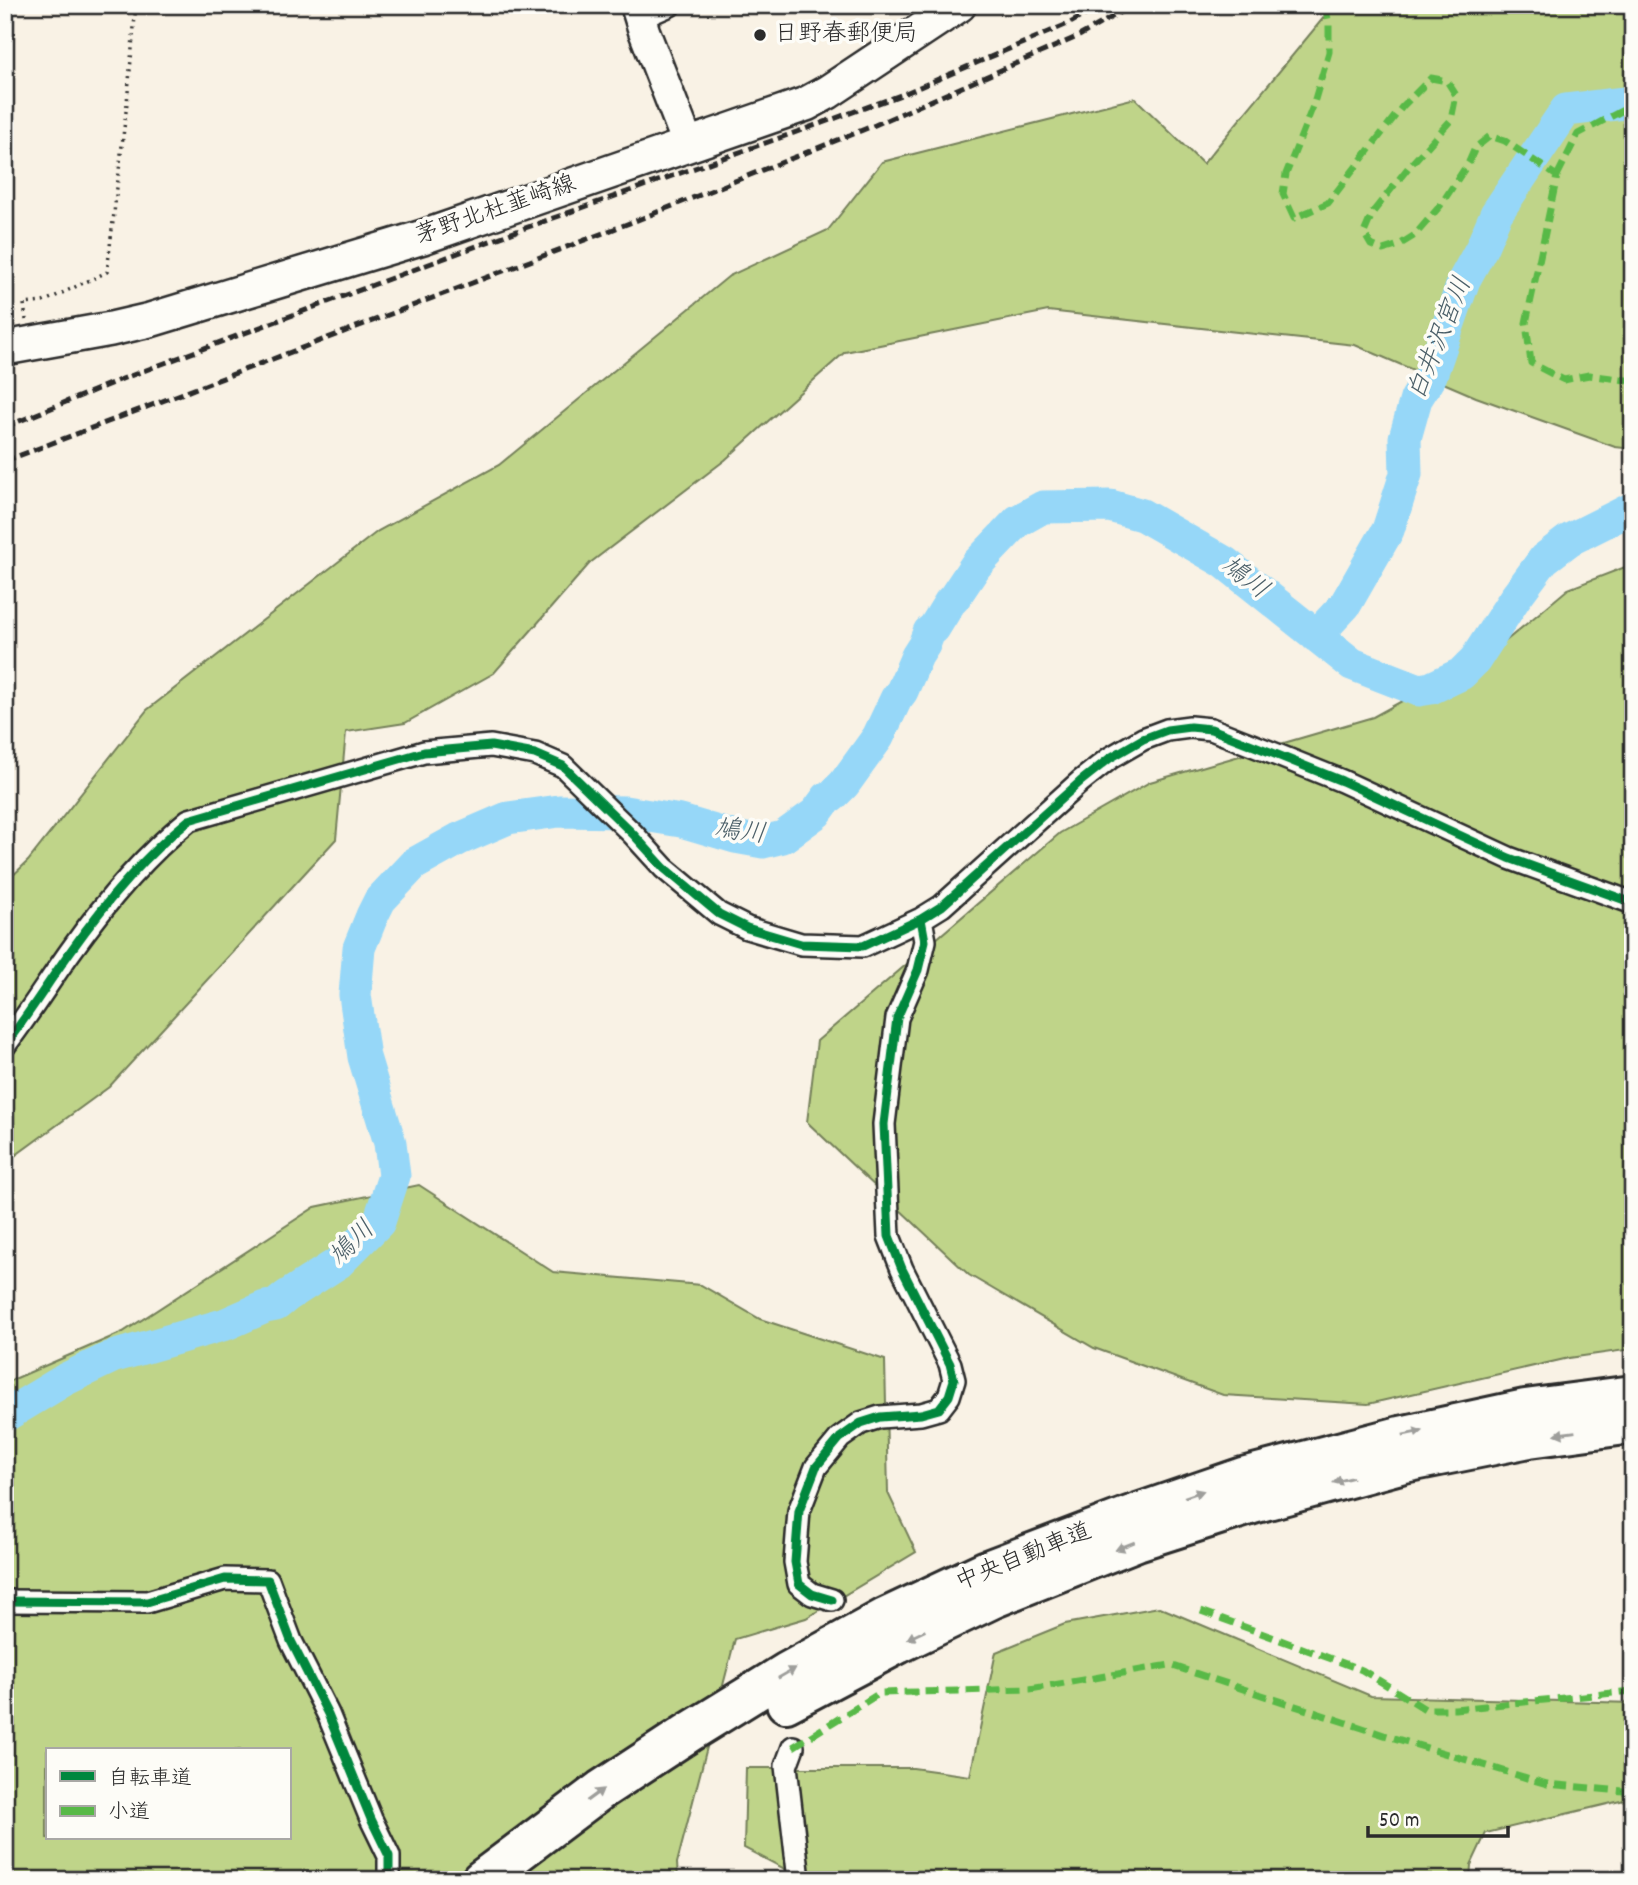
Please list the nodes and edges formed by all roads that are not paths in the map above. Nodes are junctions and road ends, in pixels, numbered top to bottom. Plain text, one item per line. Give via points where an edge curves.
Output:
1 (670, 5) edge
2 (959, 5) edge
3 (638, 12) edge
4 (688, 144) junction
5 (16, 337) edge
6 (1633, 903) edge
7 (921, 919) junction
8 (5, 1045) edge
9 (1633, 1395) edge
10 (1633, 1423) edge
11 (832, 1600) dead end
12 (5, 1601) edge
13 (793, 1747) dead end
14 (389, 1880) edge
15 (481, 1880) edge
16 (521, 1880) edge
17 (799, 1880) edge

1 - 3 street
2 - 4 main road, 茅野北杜韮崎線 via 806,104
3 - 4 main road
4 - 5 main road, 茅野北杜韮崎線 via 423,237 150,320 111,329
6 - 7 street via 1510,858 1275,754 1210,729 1190,727 1143,739 1110,758 962,889
7 - 8 street via 863,946 801,944 747,928 719,914 664,868 563,766 535,754 491,746 425,752 189,820 116,892
7 - 11 street via 925,941 897,1018 884,1124 889,1236 954,1380 939,1409 861,1423 840,1438 816,1467 799,1511 795,1562 799,1584
15 -> 9 highway, 中央自動車道 via 688,1732 885,1618 987,1570 1244,1477 1525,1409
10 -> 16 highway, 中央自動車道 via 1417,1461 1265,1500 1138,1541 994,1598 776,1709 562,1847
12 - 14 street via 147,1602 225,1579 268,1580 389,1856
13 - 17 street via 786,1766

